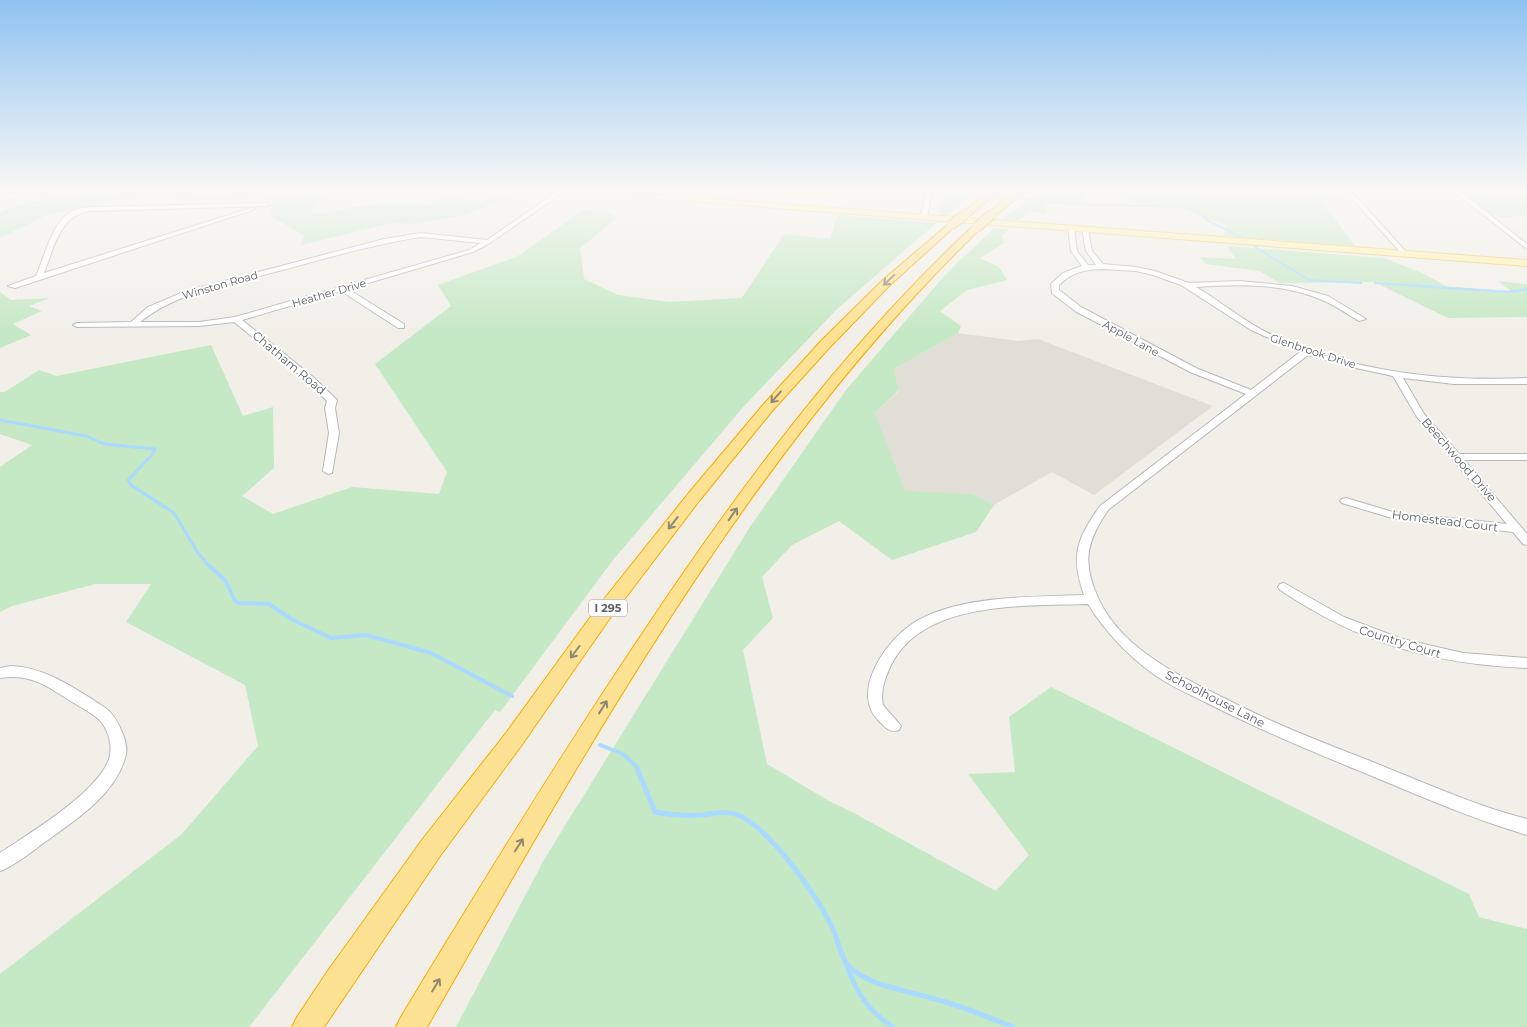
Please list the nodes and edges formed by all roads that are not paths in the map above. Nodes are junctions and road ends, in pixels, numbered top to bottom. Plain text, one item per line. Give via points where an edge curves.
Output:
1 (55, 239) edge
2 (160, 239) edge
3 (386, 239) edge
4 (461, 239) edge
5 (492, 239) edge
6 (942, 239) edge
7 (951, 239) edge
8 (1072, 239) edge
9 (1087, 239) edge
10 (1204, 239) edge
11 (1391, 239) edge
12 (1517, 239) edge
13 (488, 242) junction
14 (1527, 247) edge
15 (1405, 254) junction
16 (1527, 263) edge
17 (1086, 267) junction
18 (1101, 267) junction
19 (39, 277) junction
20 (1187, 285) junction
21 (12, 286) dead end
22 (343, 289) junction
23 (236, 319) junction
24 (1362, 319) dead end
25 (134, 324) junction
26 (77, 325) dead end
27 (401, 326) dead end
28 (1307, 351) junction
29 (1397, 375) junction
30 (1527, 381) edge
31 (1252, 392) junction
32 (1455, 457) junction
33 (1527, 457) edge
34 (328, 471) dead end
35 (1346, 500) dead end
36 (1517, 529) junction
37 (1527, 541) edge
38 (1284, 587) dead end
39 (1092, 599) junction
40 (1527, 663) edge
41 (0, 673) edge
42 (894, 726) dead end
43 (1527, 827) edge
44 (0, 863) edge
45 (307, 1027) edge
46 (411, 1027) edge

1 - 19 street
2 - 19 street
3 - 25 street, Winston Road via 198,290 157,306
4 - 13 street, Winston Road
5 - 13 street, Heather Drive
6 -> 45 highway, I 295 via 887,282 820,349 689,502 432,847
46 -> 7 highway, I 295 via 510,858 667,609 798,425
8 - 17 street via 1074,251
9 - 18 street via 1089,251
10 - 15 main road
11 - 15 street
12 - 14 street
13 - 22 street, Heather Drive via 456,256
15 - 16 main road
17 - 18 street, Glenbrook Drive
17 - 31 street, Apple Lane via 1065,274 1055,284 1055,291 1066,301 1178,363
18 - 20 street, Glenbrook Drive via 1150,271
19 - 21 street
20 - 24 street via 1256,283 1297,290 1322,297
20 - 28 street, Glenbrook Drive via 1246,325
22 - 23 street, Heather Drive
22 - 27 street
23 - 25 street, Heather Drive via 199,324
23 - 34 street, Chatham Road via 332,400 334,433
25 - 26 street, Heather Drive
28 - 29 street, Glenbrook Drive
28 - 31 street, Schoolhouse Lane
29 - 30 street, Glenbrook Drive via 1457,382
29 - 32 street, Beechwood Drive via 1420,415
31 - 39 street, Schoolhouse Lane via 1098,515 1088,530 1081,557 1082,576
32 - 33 street
32 - 36 street, Beechwood Drive
35 - 36 street, Homestead Court via 1379,512 1406,517
36 - 37 street, Beechwood Drive
38 - 40 street, Country Court via 1330,617 1400,644 1458,659
39 - 42 street via 955,611 909,632 899,640 889,656 875,693 877,709
39 - 43 street, Schoolhouse Lane via 1132,649 1174,680 1233,710 1386,776
41 - 44 street via 10,671 42,676 106,717 117,740 118,757 95,791

